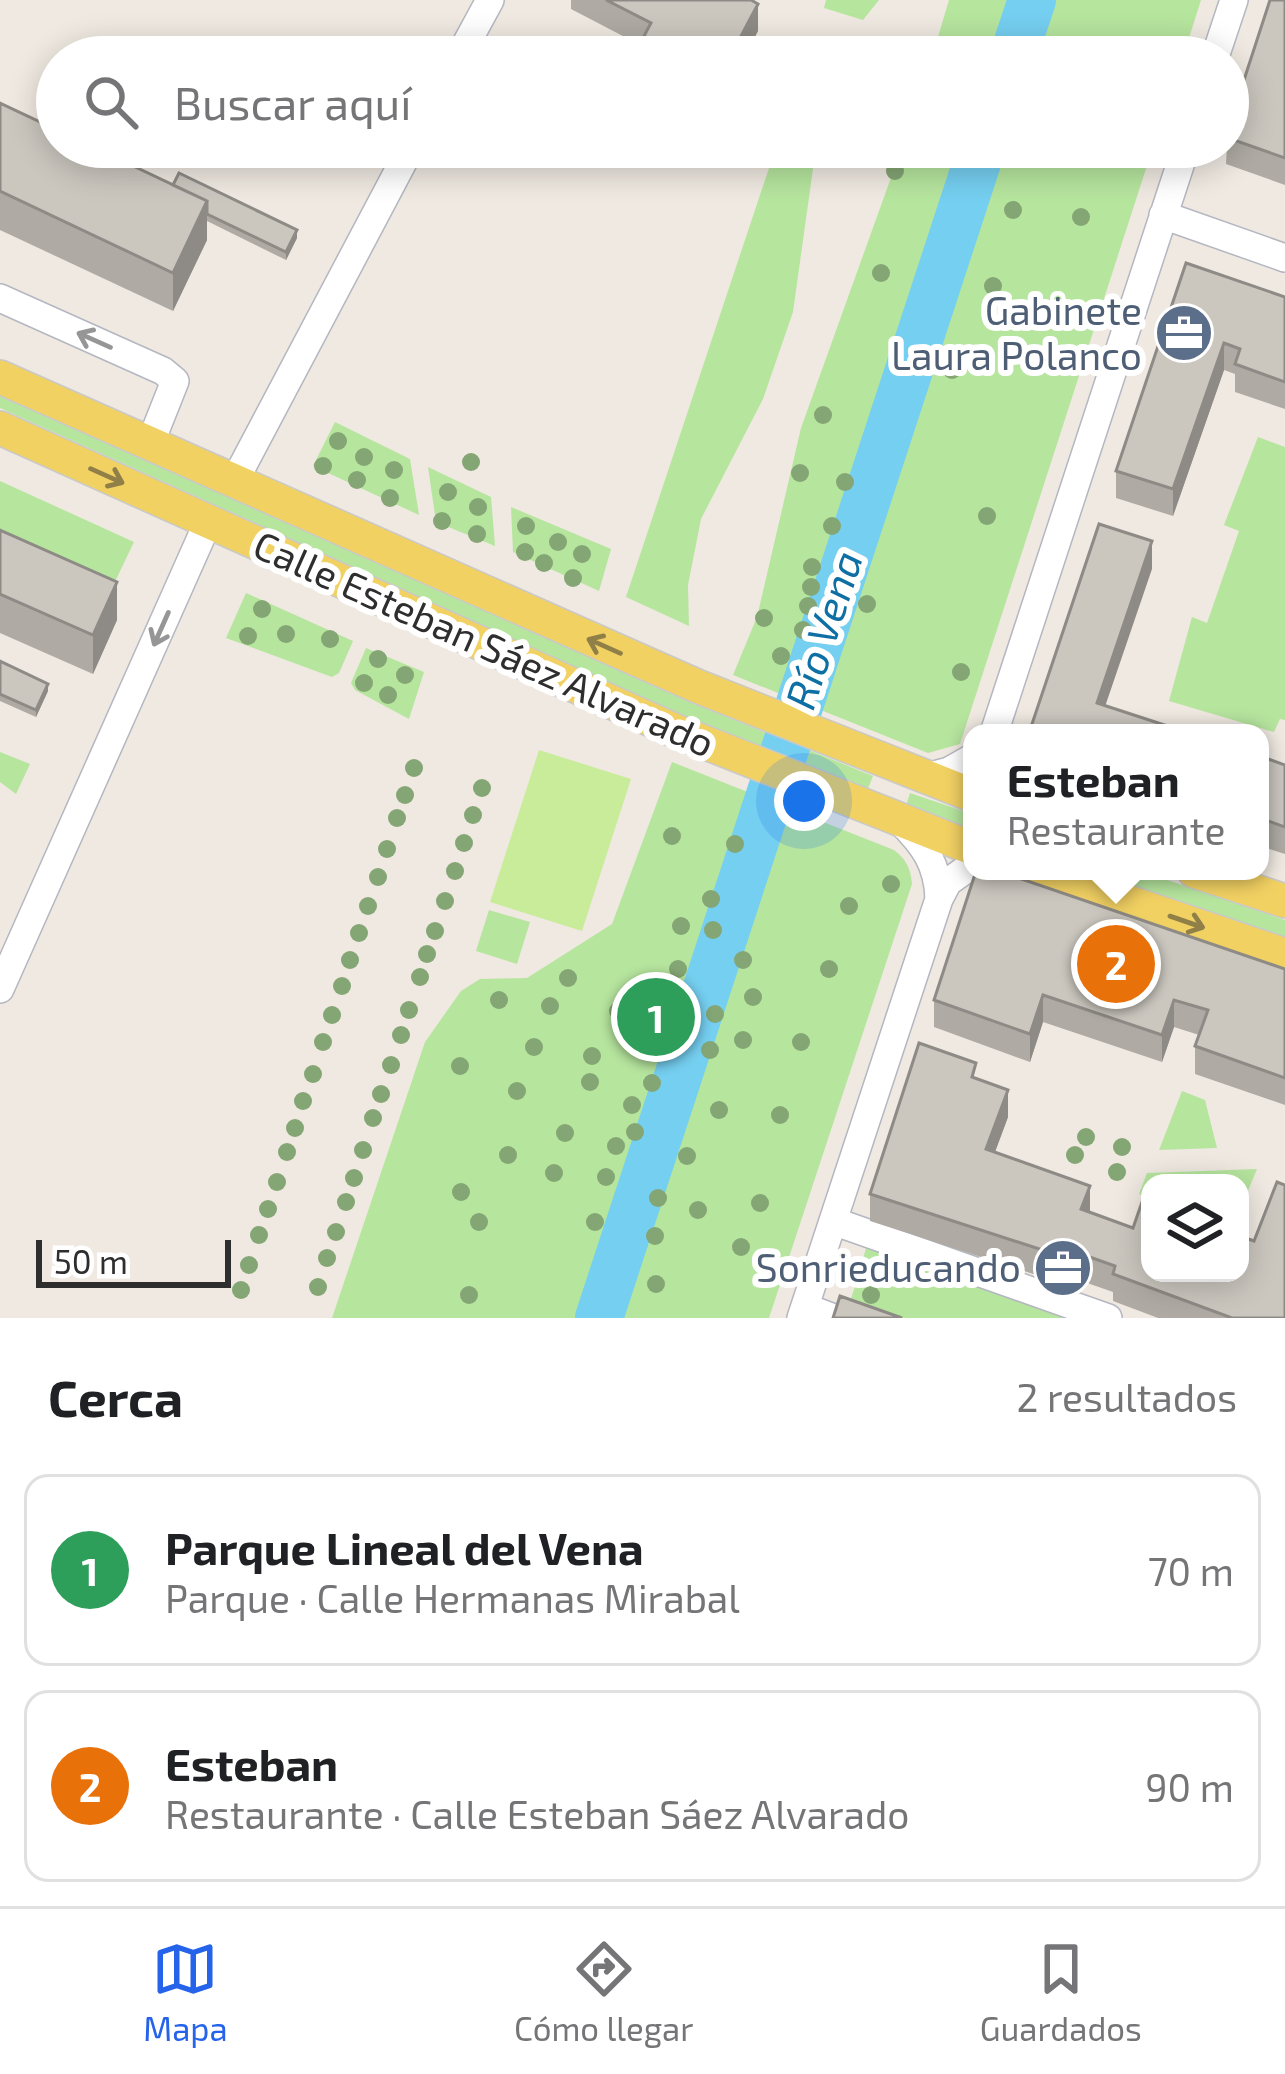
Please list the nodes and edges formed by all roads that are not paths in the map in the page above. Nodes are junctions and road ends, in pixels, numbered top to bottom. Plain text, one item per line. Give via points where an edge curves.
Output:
1 (490, 0) edge
2 (1234, 0) edge
3 (470, 36) edge
4 (1222, 36) edge
5 (400, 168) edge
6 (1179, 168) edge
7 (1163, 215) junction
8 (1285, 258) edge
9 (0, 298) edge
10 (0, 377) edge
11 (0, 428) edge
12 (150, 444) junction
13 (234, 482) junction
14 (208, 522) junction
15 (997, 724) edge
16 (963, 763) edge
17 (923, 778) junction
18 (963, 792) edge
19 (900, 821) junction
20 (963, 845) edge
21 (963, 872) edge
22 (1064, 880) edge
23 (1221, 880) edge
24 (939, 899) junction
25 (1285, 901) edge
26 (1285, 955) edge
27 (0, 989) edge
28 (833, 1221) junction
29 (803, 1312) edge
30 (835, 1318) edge
31 (1108, 1318) edge

1 - 3 street
2 - 4 street
5 - 13 street
6 - 7 street
7 - 8 street
7 - 15 street
12 -> 9 street via 175,381
10 - 12 main road, Calle Esteban Sáez Alvarado
11 -> 14 main road, Calle Esteban Sáez Alvarado
12 - 13 main road, Calle Esteban Sáez Alvarado
17 -> 13 main road, Calle Esteban Sáez Alvarado
14 - 19 main road, Calle Esteban Sáez Alvarado
14 -> 27 street
16 - 17 street
17 - 18 main road, Calle Esteban Sáez Alvarado
19 - 20 main road, Calle Esteban Sáez Alvarado
19 - 24 street via 935,866
21 - 24 street
22 -> 26 main road
23 - 25 main road
24 - 28 street
28 - 29 street
28 - 31 street
29 - 30 street

